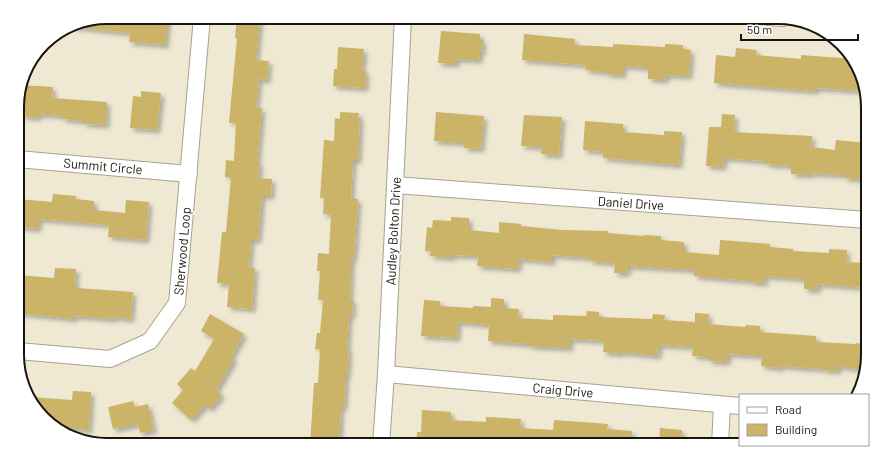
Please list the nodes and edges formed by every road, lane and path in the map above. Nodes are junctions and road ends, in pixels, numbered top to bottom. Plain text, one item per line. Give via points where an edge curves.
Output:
1 (201, 24) edge
2 (403, 24) edge
3 (24, 160) edge
4 (189, 174) junction
5 (395, 185) junction
6 (861, 219) edge
7 (24, 352) edge
8 (386, 374) junction
9 (722, 405) junction
10 (739, 406) edge
11 (381, 438) edge
12 (720, 438) edge

1 - 4 street, Sherwood Loop
2 - 5 street, Audley Bolton Drive
3 - 4 street, Summit Circle
4 - 7 street, Sherwood Loop via 177,302 150,341 110,359
5 - 6 street, Daniel Drive
5 - 8 street, Audley Bolton Drive
8 - 9 street, Craig Drive
8 - 11 street, Audley Bolton Drive
9 - 10 street, Craig Drive
9 - 12 street

